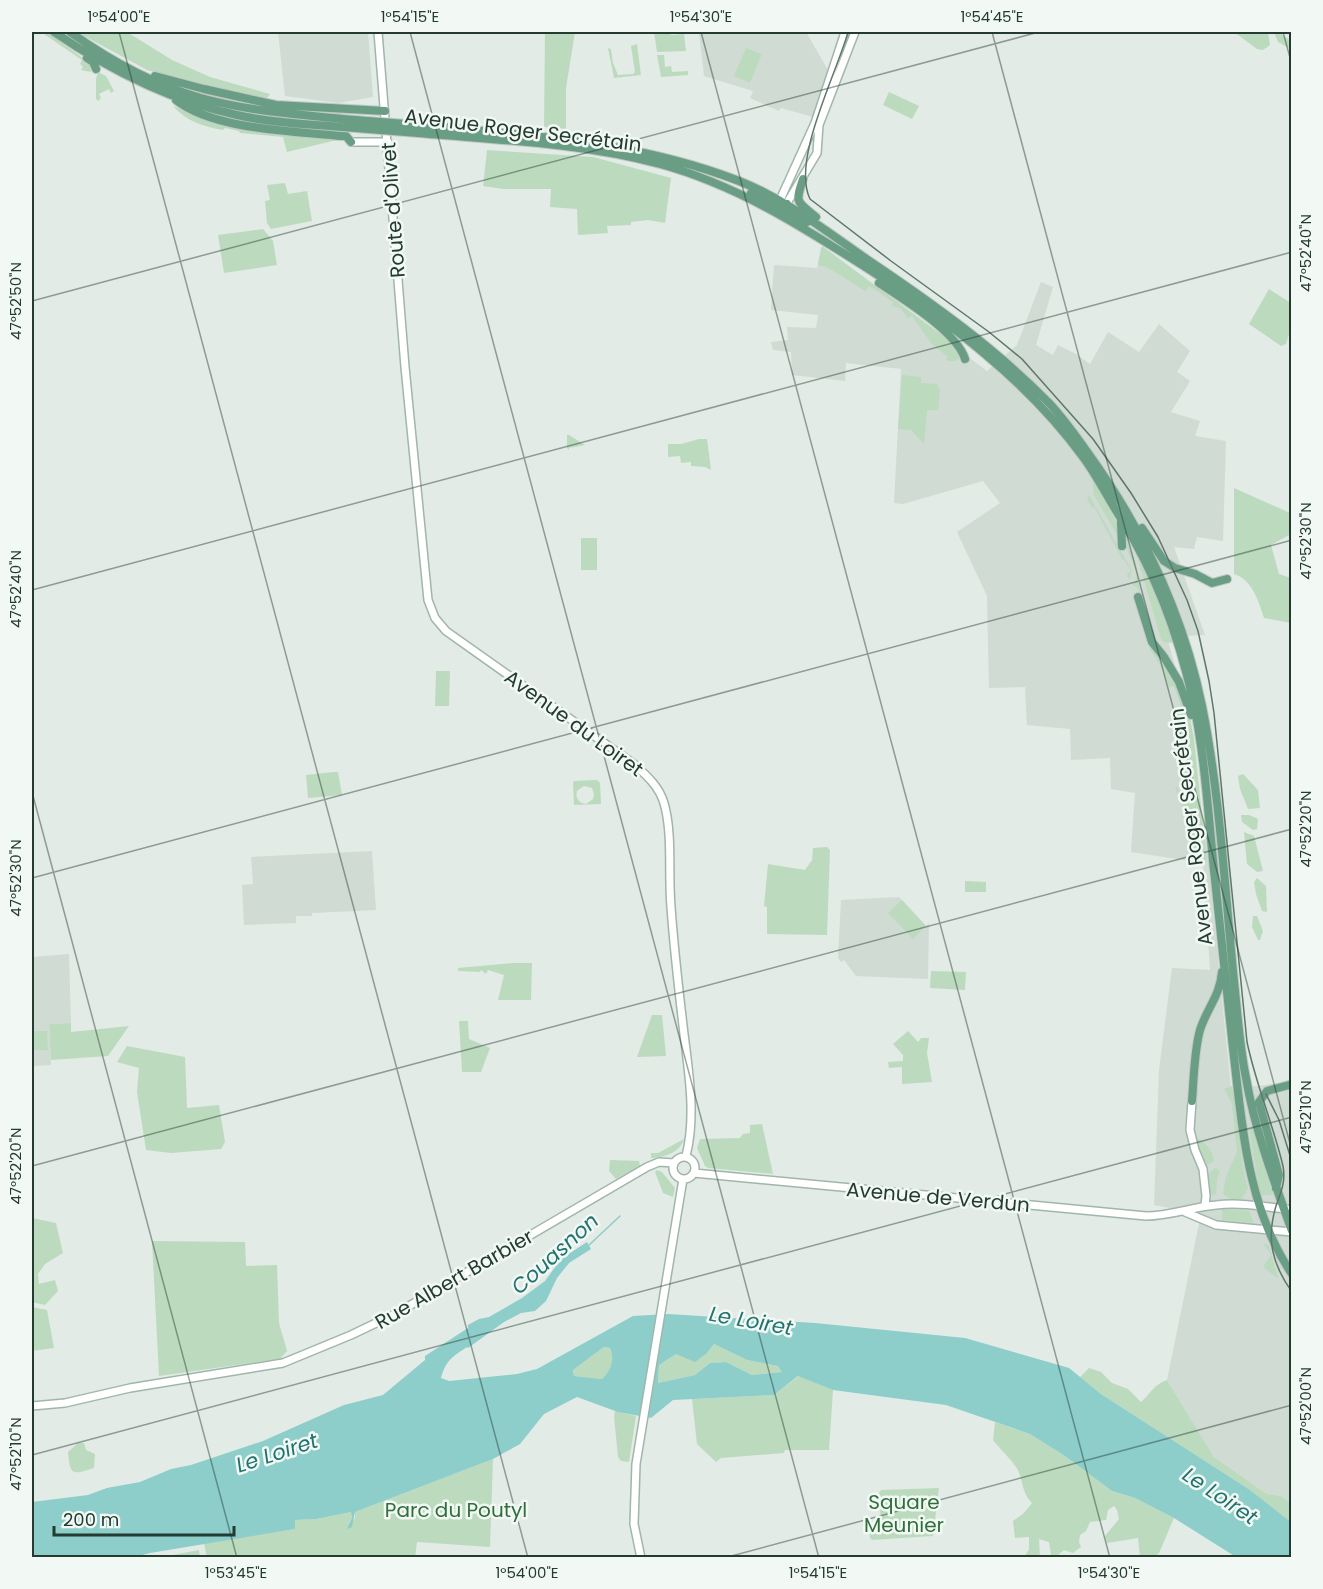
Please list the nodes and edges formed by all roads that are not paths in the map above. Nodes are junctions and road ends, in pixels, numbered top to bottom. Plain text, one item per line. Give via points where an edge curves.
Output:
1 (53, 32) edge
2 (70, 32) edge
3 (378, 32) edge
4 (845, 32) edge
5 (855, 32) edge
6 (96, 69) dead end
7 (131, 69) junction
8 (172, 97) junction
9 (385, 111) junction
10 (343, 123) junction
11 (418, 129) junction
12 (351, 142) joint
13 (388, 142) junction
14 (803, 151) junction
15 (817, 153) junction
16 (803, 179) junction
17 (781, 206) junction
18 (836, 237) junction
19 (831, 245) junction
20 (868, 260) junction
21 (965, 359) dead end
22 (407, 389) joint
23 (1044, 404) junction
24 (1101, 470) junction
25 (1120, 517) junction
26 (1122, 546) dead end
27 (1227, 579) dead end
28 (1138, 597) dead end
29 (1179, 635) junction
30 (1186, 659) junction
31 (1213, 859) junction
32 (1223, 956) junction
33 (1289, 1085) dead end
34 (1192, 1101) joint
35 (686, 1156) junction
36 (674, 1163) junction
37 (694, 1173) junction
38 (683, 1179) junction
39 (1276, 1188) junction
40 (1205, 1206) junction
41 (1258, 1206) junction
42 (1288, 1210) edge
43 (1182, 1211) junction
44 (1268, 1230) junction
45 (1292, 1232) edge
46 (1292, 1274) edge
47 (32, 1406) edge
48 (641, 1557) edge

1 - 6 main road via 93,62
1 - 8 main road, Avenue Roger Secrétain
2 - 7 main road, Avenue Roger Secrétain
3 - 9 street, Route d'Olivet
4 - 14 street
5 - 15 street via 819,125
7 - 9 main road via 276,105
7 - 10 main road, Avenue Roger Secrétain via 210,100
8 - 10 main road, Avenue Roger Secrétain via 275,121
8 - 12 main road via 188,110 212,118 346,136
9 - 13 street, Route d'Olivet
10 - 11 main road, Avenue Roger Secrétain, bridge
11 - 17 main road, Avenue Roger Secrétain via 621,155 684,171
11 - 17 main road, Avenue Roger Secrétain via 555,137 633,150 718,173
12 - 13 street
13 - 22 street, Route d'Olivet
14 - 15 street
14 - 17 street
15 - 16 street
16 - 17 street
16 - 20 main road via 797,195 801,206
17 - 18 main road, Avenue Roger Secrétain
17 - 18 main road
17 - 19 main road, Avenue Roger Secrétain
18 - 20 main road, Avenue Roger Secrétain
19 - 21 main road via 929,318 962,349
19 - 23 main road, Avenue Roger Secrétain via 951,327
20 - 23 main road, Avenue Roger Secrétain via 988,346
22 - 35 street, Avenue du Loiret via 426,596 435,618 460,642 634,764 651,779 663,802 691,1097
23 - 24 main road, Avenue Roger Secrétain via 1072,430
23 - 25 main road, Avenue Roger Secrétain via 1099,480
24 - 27 main road via 1164,561 1212,583
24 - 29 main road, Avenue Roger Secrétain via 1154,561
25 - 26 main road
25 - 29 main road, Avenue Roger Secrétain via 1146,561
28 - 31 main road via 1152,642 1179,682 1190,712
29 - 30 main road, Avenue Roger Secrétain
30 - 31 main road, Avenue Roger Secrétain via 1202,754
30 - 39 main road, Avenue Roger Secrétain via 1202,706 1214,780 1244,1068
31 - 32 main road, Avenue Roger Secrétain
32 - 34 main road via 1219,992 1197,1041
32 - 41 main road, Avenue Roger Secrétain via 1244,1133
33 - 39 main road via 1267,1091 1259,1102 1279,1174
34 - 40 street via 1190,1130 1203,1169
35 - 36 street
35 - 37 street via 695,1163
36 - 38 street via 675,1173
36 - 47 street, Rue Albert Barbier via 659,1162 647,1167 397,1313 294,1359
37 - 38 street
37 - 43 street, Avenue de Verdun via 1146,1216
38 - 48 street via 636,1464 634,1524
39 - 42 main road, Avenue Roger Secrétain
40 - 41 street, Avenue de Verdun
40 - 43 street, Avenue de Verdun
41 - 42 street, Avenue de Verdun
41 - 44 main road, Avenue Roger Secrétain
42 - 45 main road, Avenue Roger Secrétain
43 - 44 street via 1216,1225
44 - 45 street
44 - 46 main road, Avenue Roger Secrétain

